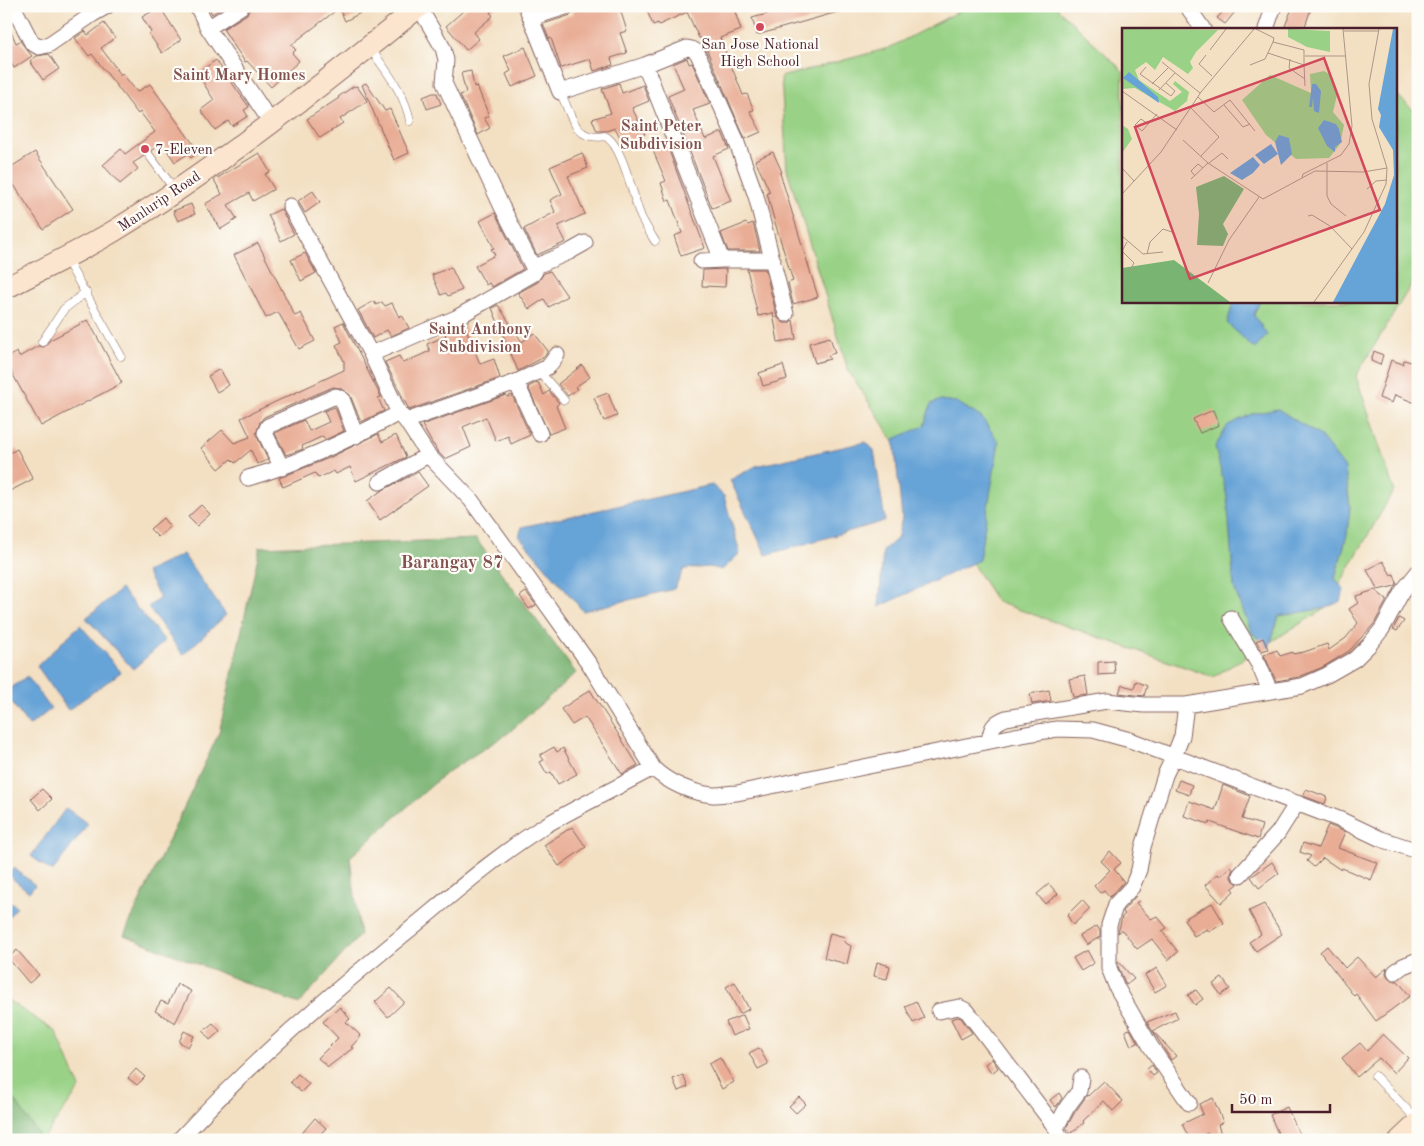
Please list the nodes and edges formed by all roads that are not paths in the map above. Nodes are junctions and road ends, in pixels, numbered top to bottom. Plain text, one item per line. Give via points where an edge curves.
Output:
1 (14, 6) edge
2 (107, 6) edge
3 (197, 6) edge
4 (242, 6) edge
5 (568, 6) edge
6 (1187, 6) edge
7 (1274, 6) edge
8 (420, 7) edge
9 (91, 10) edge
10 (528, 12) edge
11 (208, 28) junction
12 (1202, 28) edge
13 (1266, 28) edge
14 (369, 47) junction
15 (645, 65) junction
16 (560, 92) junction
17 (410, 121) dead end
18 (272, 124) junction
19 (148, 155) dead end
20 (175, 191) junction
21 (290, 206) dead end
22 (655, 241) dead end
23 (585, 243) dead end
24 (65, 257) junction
25 (722, 260) junction
26 (774, 260) junction
27 (701, 261) dead end
28 (534, 267) junction
29 (6, 288) edge
30 (86, 292) junction
31 (786, 314) dead end
32 (42, 342) dead end
33 (371, 354) junction
34 (557, 355) dead end
35 (121, 356) dead end
36 (540, 372) junction
37 (516, 382) junction
38 (564, 400) dead end
39 (403, 417) junction
40 (540, 434) dead end
41 (356, 436) junction
42 (428, 455) junction
43 (282, 468) junction
44 (248, 478) dead end
45 (380, 482) dead end
46 (1418, 572) edge
47 (1231, 618) dead end
48 (1270, 690) junction
49 (1186, 704) junction
50 (989, 741) junction
51 (1174, 756) junction
52 (653, 768) junction
53 (1297, 803) junction
54 (1418, 851) edge
55 (1240, 875) dead end
56 (1418, 960) edge
57 (1395, 972) dead end
58 (939, 1011) dead end
59 (1375, 1076) dead end
60 (1081, 1078) dead end
61 (1190, 1103) dead end
62 (1418, 1122) edge
63 (1058, 1134) edge
64 (179, 1140) edge
65 (1400, 1140) edge

1 - 9 street via 32,43 39,47 48,45
2 - 9 street
3 - 11 street
4 - 11 street
5 - 10 street
6 - 12 street
7 - 13 street
8 - 14 main road, Manlurip Road
8 - 28 street via 443,48 446,60 444,83
10 - 16 street
11 - 18 street
14 - 17 lane via 402,94
14 - 18 main road, Manlurip Road
15 - 16 street
15 - 25 street
15 - 26 street via 687,48 697,52 734,135
16 - 22 lane via 583,134 594,138 605,136 612,142 629,176 641,217
18 - 20 main road, Manlurip Road
19 - 20 lane
20 - 24 main road, Manlurip Road via 113,232
21 - 33 street
23 - 28 street
24 - 29 main road, Manlurip Road
24 - 30 lane
25 - 26 street
25 - 27 street
26 - 31 street
28 - 33 street via 533,274 456,318
30 - 32 lane via 64,309
30 - 35 lane
33 - 39 street
34 - 36 street
36 - 37 street
36 - 38 lane
37 - 39 street
37 - 40 street
39 - 41 street
39 - 42 street
41 - 43 street
41 - 43 street via 342,399 330,398 268,426 265,433
42 - 45 street
42 - 52 street via 471,500 516,560 590,665
43 - 44 street
46 - 48 street via 1402,592 1382,629 1355,659 1302,686
47 - 48 street
48 - 49 street
49 - 50 street via 1144,705 1107,701 1006,718 996,722 990,730
49 - 51 street via 1182,736
50 - 51 street via 1057,730 1093,730
50 - 52 street via 737,793 695,791 676,784
51 - 53 street
51 - 61 street via 1165,775 1139,870 1132,887 1114,907 1109,925 1109,968 1151,1047
52 - 64 street via 546,825 489,864 314,1010 210,1106
53 - 54 street via 1380,839
53 - 55 street via 1278,833
56 - 57 street
58 - 63 street via 959,1007 966,1011
59 - 62 lane
60 - 63 street via 1079,1091 1067,1106
62 - 65 main road

